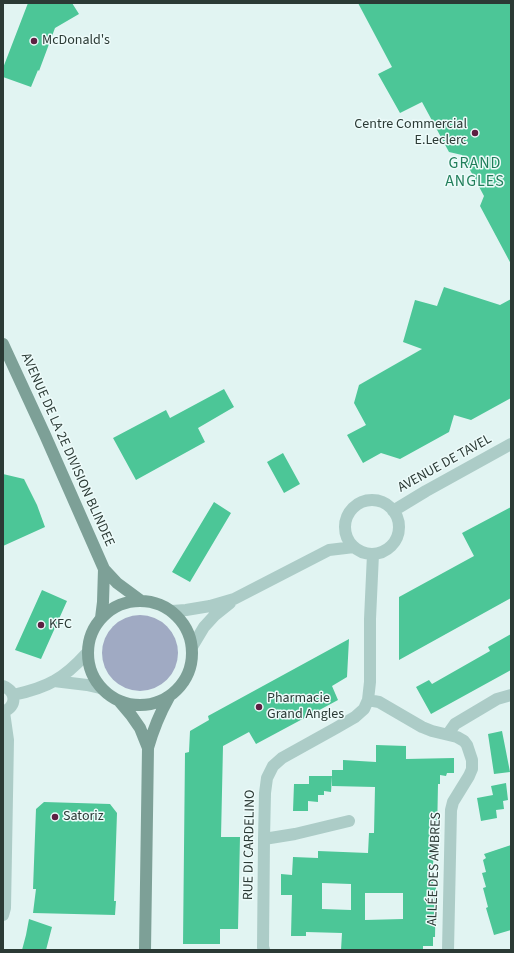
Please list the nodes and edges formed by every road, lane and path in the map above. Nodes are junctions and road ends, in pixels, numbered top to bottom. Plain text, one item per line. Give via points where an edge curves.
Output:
1 (3, 344) edge
2 (511, 444) edge
3 (393, 511) junction
4 (345, 530) junction
5 (354, 547) junction
6 (329, 550) junction
7 (373, 554) junction
8 (104, 569) junction
9 (234, 599) junction
10 (140, 600) junction
11 (172, 611) junction
12 (101, 618) junction
13 (192, 647) junction
14 (87, 653) junction
15 (54, 681) junction
16 (3, 686) edge
17 (100, 688) junction
18 (13, 694) junction
19 (511, 695) edge
20 (169, 697) junction
21 (368, 700) junction
22 (120, 702) junction
23 (3, 712) edge
24 (448, 734) junction
25 (148, 748) junction
26 (349, 821) dead end
27 (264, 839) junction
28 (3, 915) edge
29 (145, 950) edge
30 (264, 950) edge
31 (448, 950) edge

1 - 8 main road, AVENUE DE LA 2E DIVISION BLINDEE
2 - 3 street, AVENUE DE TAVEL
3 - 4 street via 380,501 363,501 350,511
3 - 7 street via 398,526 394,542 381,552
4 - 5 street via 347,539
4 - 6 street
5 - 6 street
5 - 7 street via 366,554
6 - 9 street
7 - 21 street
8 - 10 main road, AVENUE DE LA 2E DIVISION BLINDEE via 117,583
8 - 12 main road, AVENUE DE LA 2E DIVISION BLINDEE
9 - 11 street via 210,606
9 - 13 street via 204,627
10 - 11 main road via 162,605
10 - 12 main road via 112,608
11 - 13 main road via 189,633
12 - 14 main road via 91,634
13 - 20 main road via 188,675
14 - 15 street via 67,673
14 - 17 main road via 93,677
15 - 17 street
15 - 18 street
16 - 18 street
17 - 22 main road
18 - 23 street via 12,705
19 - 24 street via 497,699 455,724
20 - 22 main road via 154,704 137,706
20 - 25 main road via 152,732
21 - 24 street, ALLÉE DES AMBRES via 379,702 422,727
21 - 27 street, RUE DI CARDELINO via 364,709 355,717 282,758 273,766 267,778 265,793
22 - 25 main road via 140,728
23 - 28 street via 8,740
24 - 31 street, ALLÉE DES AMBRES via 464,740 472,760 472,769 451,810
25 - 29 main road
26 - 27 street
27 - 30 street, RUE DI CARDELINO

